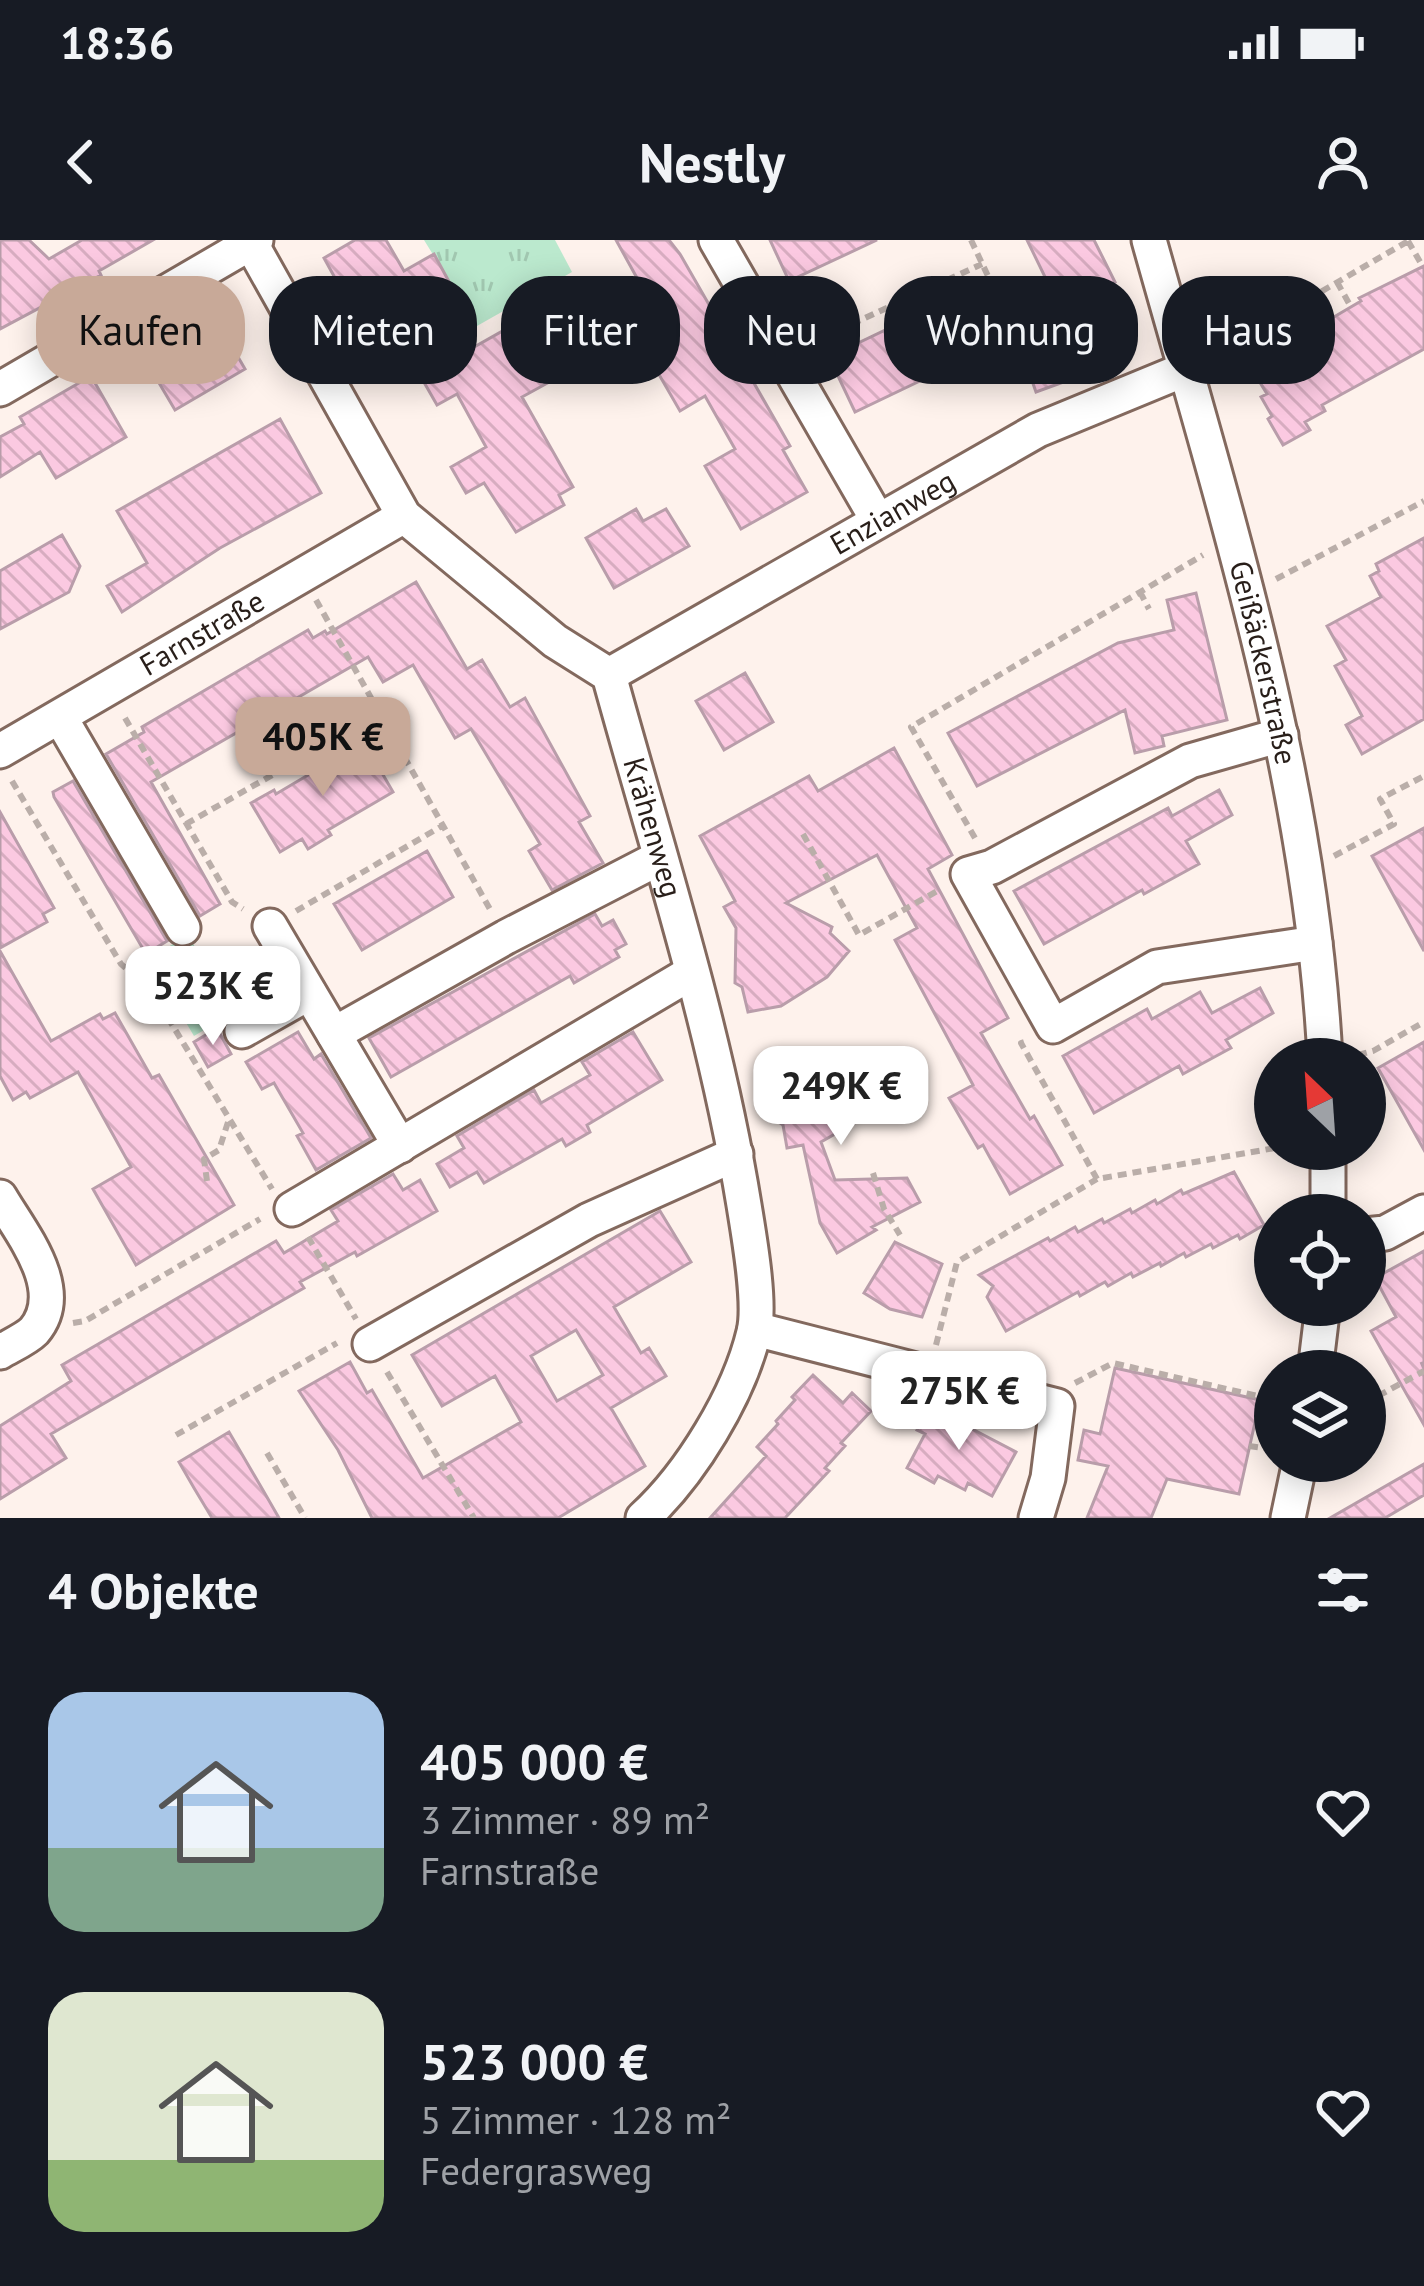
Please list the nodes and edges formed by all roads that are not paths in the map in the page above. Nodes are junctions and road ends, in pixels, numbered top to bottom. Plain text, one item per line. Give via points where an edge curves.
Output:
1 (716, 240) edge
2 (1149, 240) edge
3 (252, 241) edge
4 (1162, 286) edge
5 (1162, 368) edge
6 (1190, 384) edge
7 (0, 389) edge
8 (404, 516) junction
9 (877, 519) junction
10 (609, 675) junction
11 (60, 716) junction
12 (1281, 734) junction
13 (6, 766) edge
14 (659, 858) junction
15 (269, 926) road end
16 (183, 928) dead end
17 (1315, 943) junction
18 (691, 973) junction
19 (309, 993) junction
20 (242, 1031) dead end
21 (334, 1034) junction
22 (1322, 1038) edge
23 (400, 1146) junction
24 (736, 1154) junction
25 (0, 1197) edge
26 (289, 1206) road end
27 (1424, 1212) edge
28 (1386, 1232) edge
29 (755, 1329) junction
30 (356, 1342) road end
31 (0, 1352) edge
32 (1296, 1482) edge
33 (643, 1518) edge
34 (1036, 1518) edge
35 (1288, 1518) edge

1 - 9 street
2 - 4 street, Geißäckerstraße
3 - 7 street
3 - 8 street
5 - 9 street, Enzianweg
6 - 12 street, Geißäckerstraße
8 - 10 street via 555,641
8 - 11 street, Farnstraße
9 - 10 street, Enzianweg
10 - 14 street, Krähenweg
11 - 13 street, Farnstraße
11 - 16 street
12 - 17 street, Geißäckerstraße
12 - 17 street via 1190,761 980,871 1053,1026 1157,967
14 - 18 street, Krähenweg
14 - 21 street
15 - 19 street
17 - 22 street, Geißäckerstraße
18 - 23 street
18 - 24 street, Krähenweg
19 - 20 street
19 - 21 street
21 - 23 street
23 - 26 street
24 - 29 street, Krähenweg
24 - 30 street via 589,1220
25 - 31 street via 47,1277 34,1330
27 - 28 street
29 - 33 street, Krähenweg via 700,1450
29 - 34 street via 1057,1406
32 - 35 street

